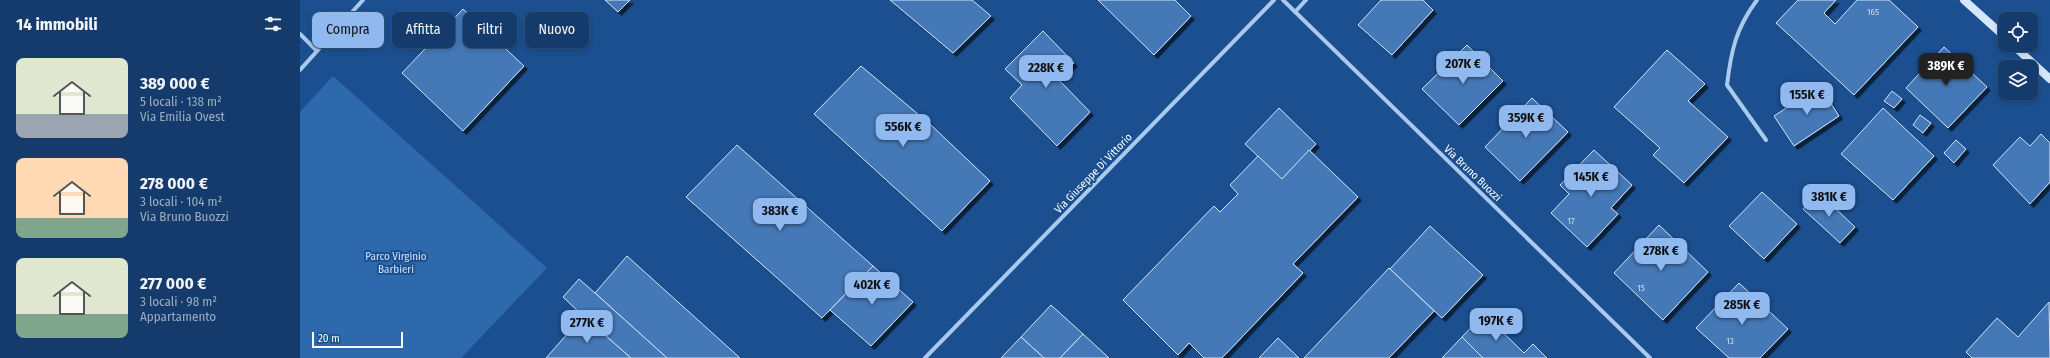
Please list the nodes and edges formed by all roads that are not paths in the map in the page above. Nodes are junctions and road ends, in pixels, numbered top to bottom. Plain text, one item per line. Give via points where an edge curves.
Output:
1 (363, 0) edge
2 (1274, 0) edge
3 (1283, 0) edge
4 (1306, 0) edge
5 (1757, 0) edge
6 (1964, 0) edge
7 (1295, 12) junction
8 (1998, 31) edge
9 (300, 34) edge
10 (317, 51) junction
11 (2021, 52) edge
12 (300, 70) edge
13 (2050, 79) edge
14 (1766, 140) dead end
15 (925, 358) edge
16 (1650, 358) edge

1 - 10 street
2 - 15 street, Via Giuseppe Di Vittorio
3 - 7 street, Via Bruno Buozzi
4 - 7 street
5 - 14 street via 1736,36 1727,85
6 - 8 street
7 - 16 street, Via Bruno Buozzi
9 - 10 street
10 - 12 street
11 - 13 street

